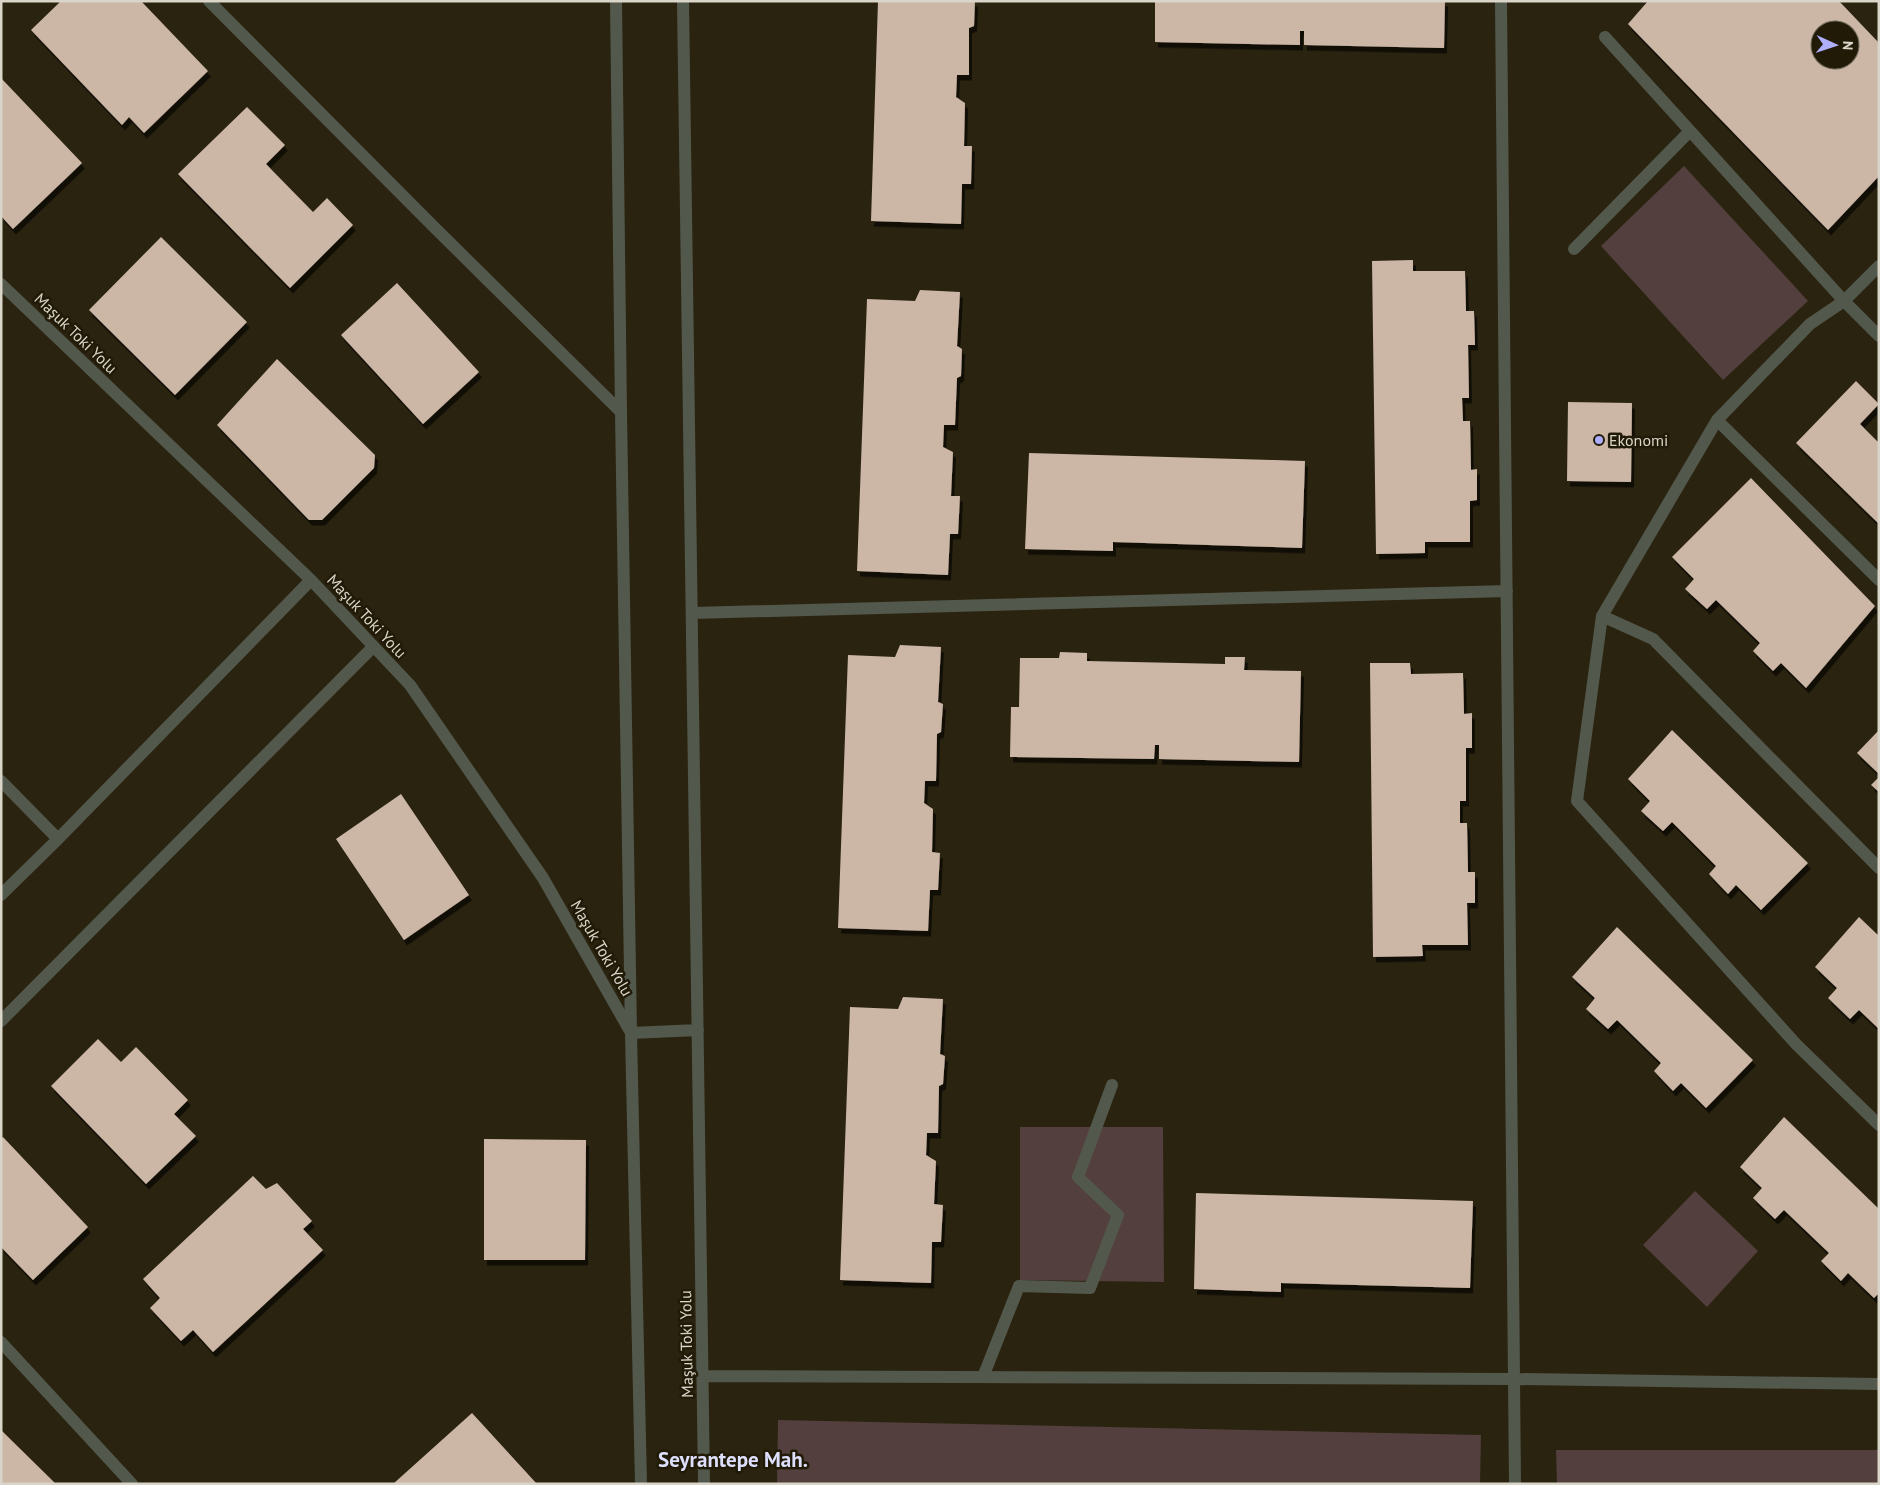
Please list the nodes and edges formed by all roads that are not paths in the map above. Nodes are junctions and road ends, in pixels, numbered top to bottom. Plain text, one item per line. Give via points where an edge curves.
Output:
1 (209, 1) edge
2 (616, 1) edge
3 (683, 1) edge
4 (1500, 1) edge
5 (1605, 37) dead end
6 (1690, 131) junction
7 (1574, 249) dead end
8 (1879, 266) edge
9 (1, 284) edge
10 (1844, 301) junction
11 (1879, 336) edge
12 (621, 412) junction
13 (1717, 420) junction
14 (311, 580) junction
15 (1879, 580) edge
16 (1507, 591) junction
17 (693, 613) junction
18 (1602, 616) junction
19 (373, 647) junction
20 (1, 781) edge
21 (58, 839) junction
22 (1879, 868) edge
23 (1, 895) edge
24 (1, 1021) edge
25 (698, 1030) junction
26 (631, 1033) junction
27 (1112, 1084) dead end
28 (1879, 1125) edge
29 (1, 1342) edge
30 (702, 1376) junction
31 (983, 1377) junction
32 (1515, 1379) junction
33 (1879, 1384) edge
34 (132, 1484) edge
35 (641, 1484) edge
36 (704, 1484) edge
37 (1515, 1484) edge

1 - 12 street
2 - 12 street
3 - 17 street, Maşuk Toki Yolu
4 - 16 street
5 - 6 street
6 - 7 street
6 - 10 street
8 - 10 street
9 - 14 street, Maşuk Toki Yolu
10 - 11 street
10 - 13 street via 1810,324
12 - 26 street
13 - 15 street
13 - 18 street
14 - 19 street, Maşuk Toki Yolu
14 - 21 street
16 - 17 street
16 - 32 street
17 - 25 street, Maşuk Toki Yolu
18 - 22 street via 1652,639
18 - 28 street via 1577,801 1796,1044
19 - 24 street
19 - 26 street, Maşuk Toki Yolu via 410,685 543,878
20 - 21 street
21 - 23 street
25 - 26 street
25 - 30 street, Maşuk Toki Yolu
26 - 35 street, Maşuk Toki Yolu
27 - 31 street via 1078,1177 1118,1215 1090,1288 1019,1286
29 - 34 street
30 - 31 street
30 - 36 street, Maşuk Toki Yolu
31 - 32 street
32 - 33 street
32 - 37 street

